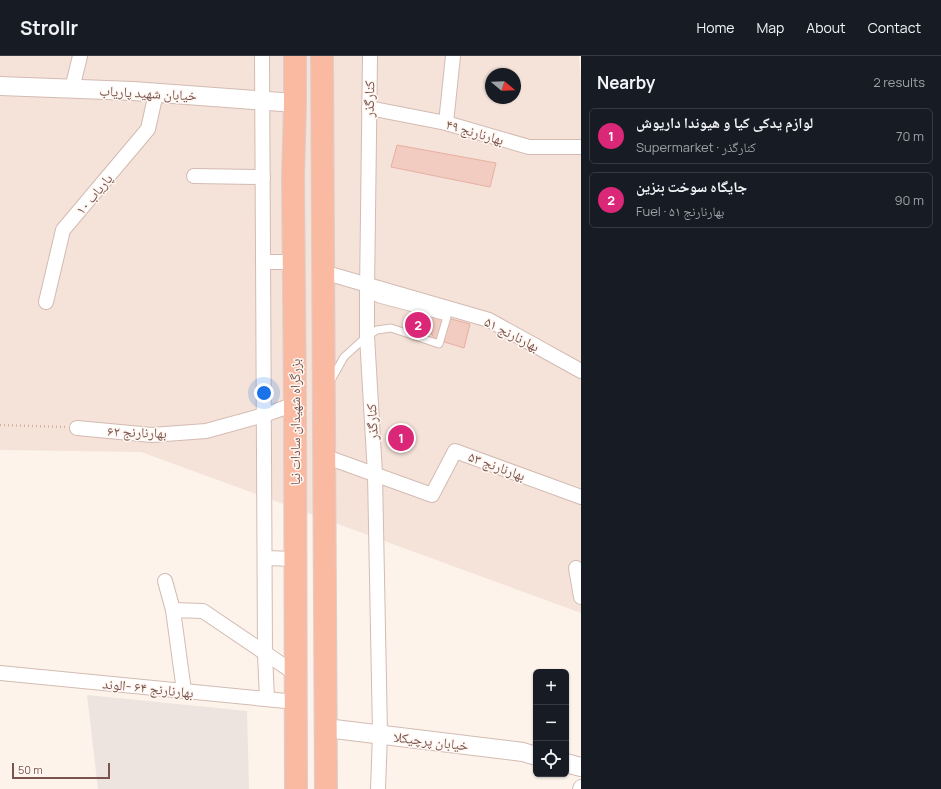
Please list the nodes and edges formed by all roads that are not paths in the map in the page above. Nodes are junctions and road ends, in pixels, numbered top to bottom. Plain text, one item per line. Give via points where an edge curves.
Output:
1 (80, 56) edge
2 (262, 56) edge
3 (295, 56) edge
4 (322, 56) edge
5 (370, 56) edge
6 (453, 56) edge
7 (0, 86) edge
8 (72, 89) junction
9 (156, 93) junction
10 (262, 100) junction
11 (295, 103) junction
12 (369, 108) junction
13 (446, 123) junction
14 (581, 147) edge
15 (194, 176) dead end
16 (263, 177) junction
17 (263, 262) junction
18 (294, 262) junction
19 (323, 272) junction
20 (367, 289) junction
21 (46, 302) dead end
22 (367, 336) junction
23 (581, 371) edge
24 (324, 393) junction
25 (295, 404) junction
26 (264, 416) junction
27 (77, 428) road end
28 (324, 456) junction
29 (375, 474) junction
30 (581, 497) edge
31 (265, 558) junction
32 (295, 559) junction
33 (576, 568) dead end
34 (165, 581) dead end
35 (581, 597) edge
36 (173, 610) junction
37 (266, 654) junction
38 (0, 673) edge
39 (296, 674) junction
40 (184, 691) junction
41 (267, 699) junction
42 (296, 702) junction
43 (326, 728) junction
44 (380, 734) junction
45 (533, 755) edge
46 (296, 789) edge
47 (326, 789) edge
48 (378, 789) edge

1 - 8 street
2 - 10 street
3 - 11 highway, بزرگراه شهیدان سادات نیا
4 - 19 highway, بزرگراه شهیدان سادات نیا
5 - 12 street, کنارگذر
6 - 13 street
7 - 8 street, خیابان شهید پاریاب
8 - 9 street, خیابان شهید پاریاب
9 - 10 street, خیابان شهید پاریاب
9 - 21 street, پاریاب ۱۰ via 148,130 62,230
10 - 11 street, خیابان شهید پاریاب
10 - 16 street
11 - 18 highway, بزرگراه شهیدان سادات نیا
12 - 13 street, بهارنارنج ۴۹
12 - 20 street, کنارگذر
13 - 14 street, بهارنارنج ۴۹ via 529,147
15 - 16 street
16 - 17 street
17 - 18 street
17 - 26 street
18 - 25 highway, بزرگراه شهیدان سادات نیا
19 - 20 street, بهارنارنج ۵۱
19 - 24 highway, بزرگراه شهیدان سادات نیا
20 - 22 street, کنارگذر
20 - 22 lane via 379,299 448,317 440,344 390,328 377,330
20 - 23 street, بهارنارنج ۵۱ via 489,320
22 - 24 lane via 344,357
22 - 29 street, کنارگذر
24 - 28 highway, بزرگراه شهیدان سادات نیا
25 - 26 street, بهارنارنج ۶۲
25 - 32 highway, بزرگراه شهیدان سادات نیا
26 - 27 street, بهارنارنج ۶۲ via 206,430 152,435
26 - 31 street
28 - 29 street, بهارنارنج ۵۳
28 - 43 highway, بزرگراه شهیدان سادات نیا
29 - 30 street, بهارنارنج ۵۳ via 432,495 455,451
29 - 44 street, کنارگذر
31 - 32 street
31 - 37 street
32 - 39 highway, بزرگراه شهیدان سادات نیا
33 - 35 street
34 - 36 street
36 - 37 street via 204,611
36 - 40 street
37 - 39 street
37 - 41 street
38 - 40 street, بهارنارنج ۶۴ -الوند
39 - 42 highway, بزرگراه شهیدان سادات نیا
40 - 41 street, بهارنارنج ۶۴ -الوند
41 - 42 street, بهارنارنج ۶۴ -الوند
42 - 46 highway, بزرگراه شهیدان سادات نیا
43 - 44 street, خیابان پرچیکلا
43 - 47 highway, بزرگراه شهیدان سادات نیا
44 - 45 street, خیابان پرچیکلا
44 - 48 street, کنارگذر

